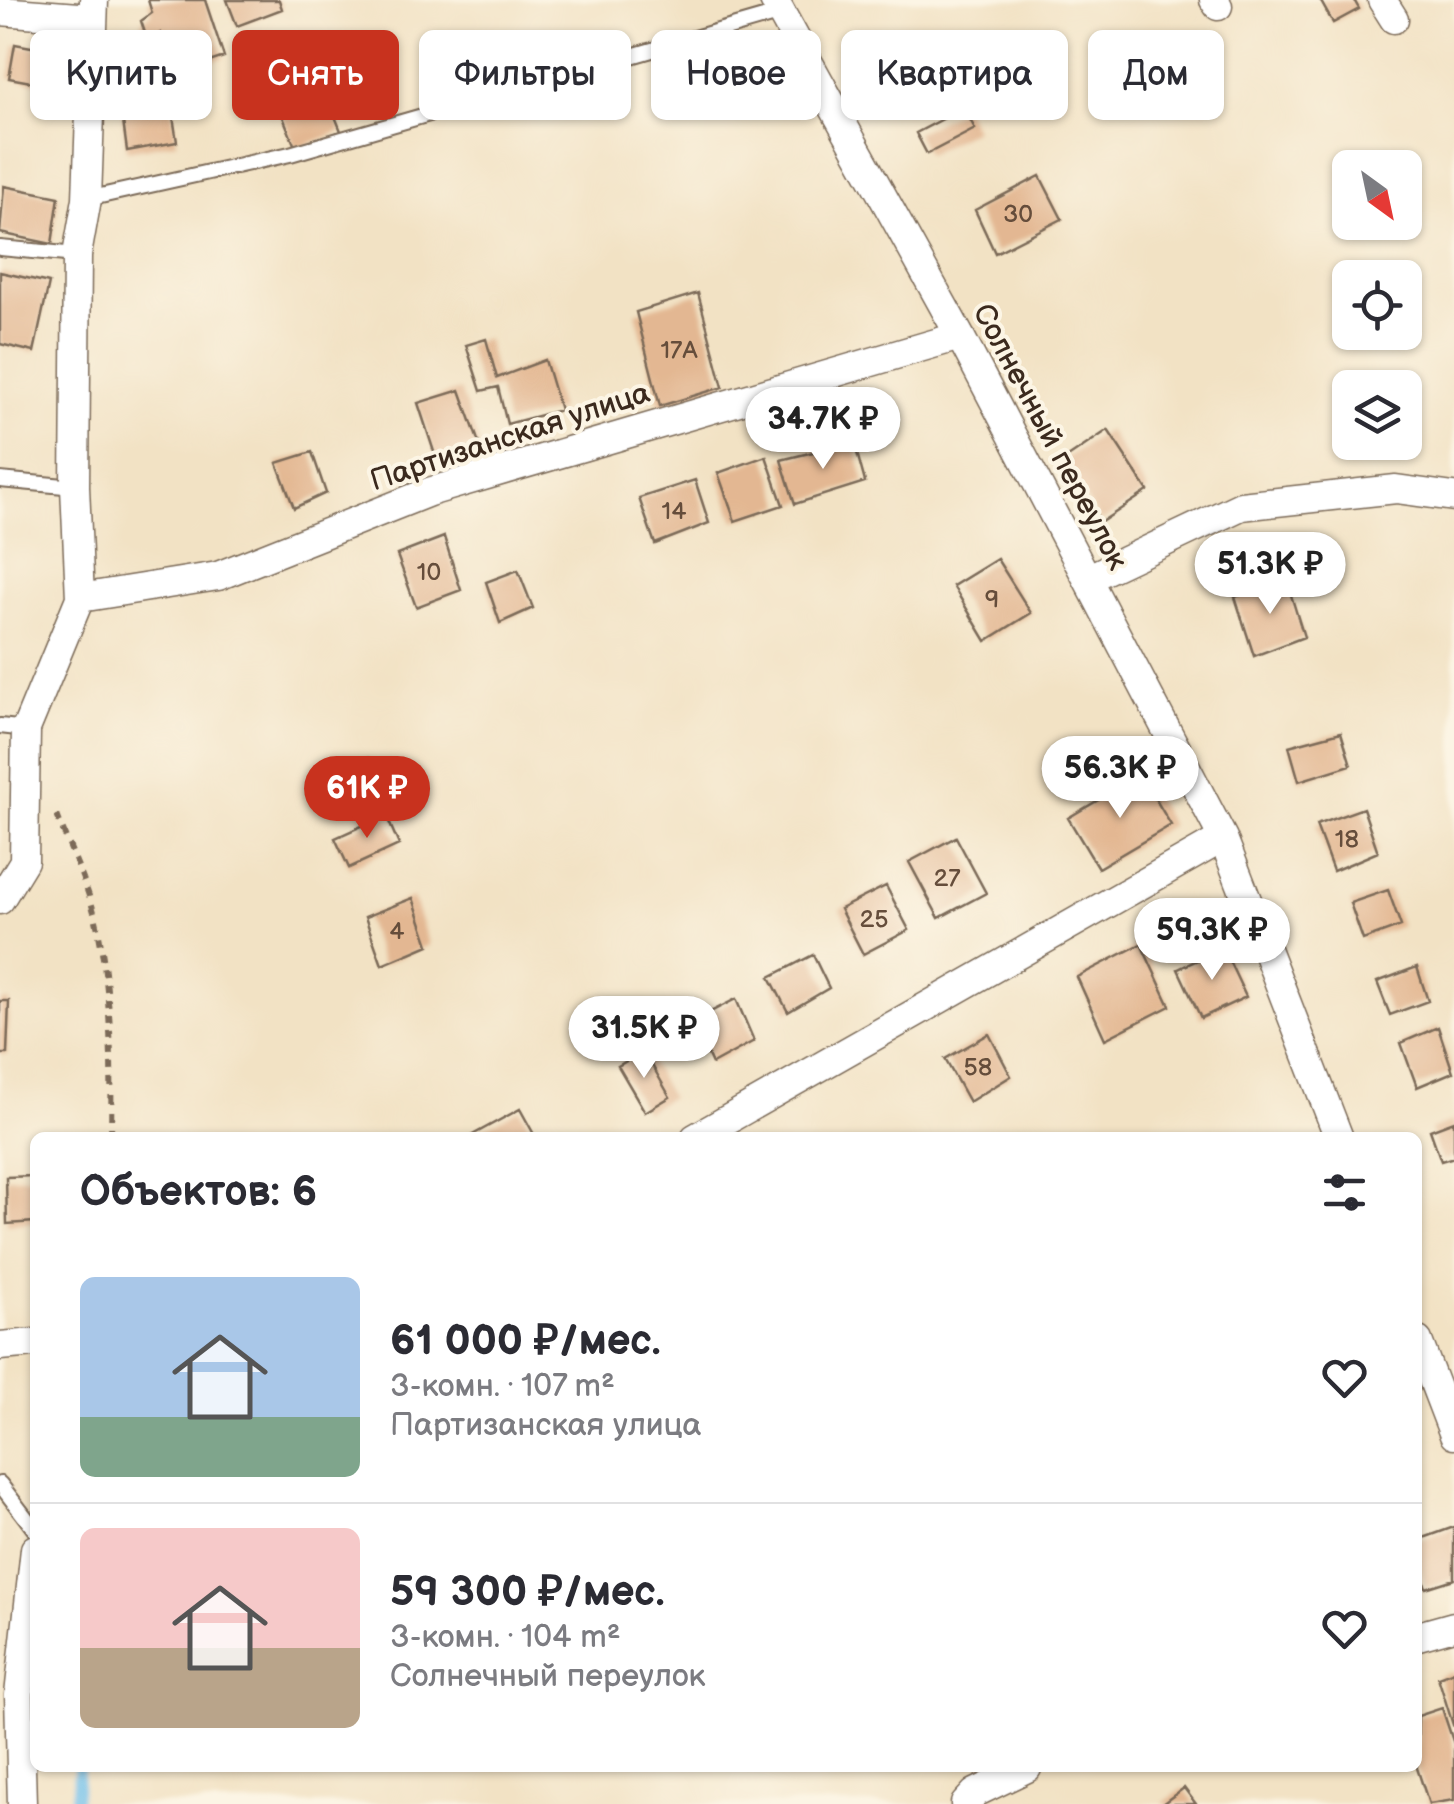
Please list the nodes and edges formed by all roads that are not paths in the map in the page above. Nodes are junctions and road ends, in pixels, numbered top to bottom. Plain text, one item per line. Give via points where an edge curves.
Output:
1 (777, 7) edge
2 (92, 9) edge
3 (0, 11) edge
4 (87, 199) junction
5 (0, 248) edge
6 (77, 255) junction
7 (960, 336) junction
8 (0, 480) edge
9 (75, 487) junction
10 (1454, 497) edge
11 (1089, 578) junction
12 (80, 598) junction
13 (13, 727) edge
14 (1223, 838) junction
15 (0, 900) edge
16 (706, 1132) edge
17 (1337, 1132) edge
18 (30, 1343) edge
19 (0, 1346) edge
20 (1422, 1351) edge
21 (1454, 1435) edge
22 (0, 1484) edge
23 (30, 1523) edge
24 (30, 1595) edge
25 (1454, 1626) edge
26 (1422, 1635) edge
27 (1018, 1772) edge
28 (22, 1804) edge
29 (965, 1804) edge

1 - 4 lane via 290,154
1 - 7 street, Солнечный переулок
2 - 3 street
2 - 4 street
4 - 6 street
5 - 6 lane
6 - 9 street
7 - 11 street, Солнечный переулок
7 - 12 street, Партизанская улица via 429,492 218,576
8 - 9 lane
9 - 12 street
10 - 11 street via 1396,489 1241,506
11 - 14 street, Солнечный переулок
12 - 13 street
13 - 15 street via 24,860
14 - 16 street
14 - 17 street, Солнечный переулок
18 - 19 street
20 - 21 street
22 - 23 lane
24 - 28 street via 19,1695
25 - 26 street
27 - 29 street via 975,1792

